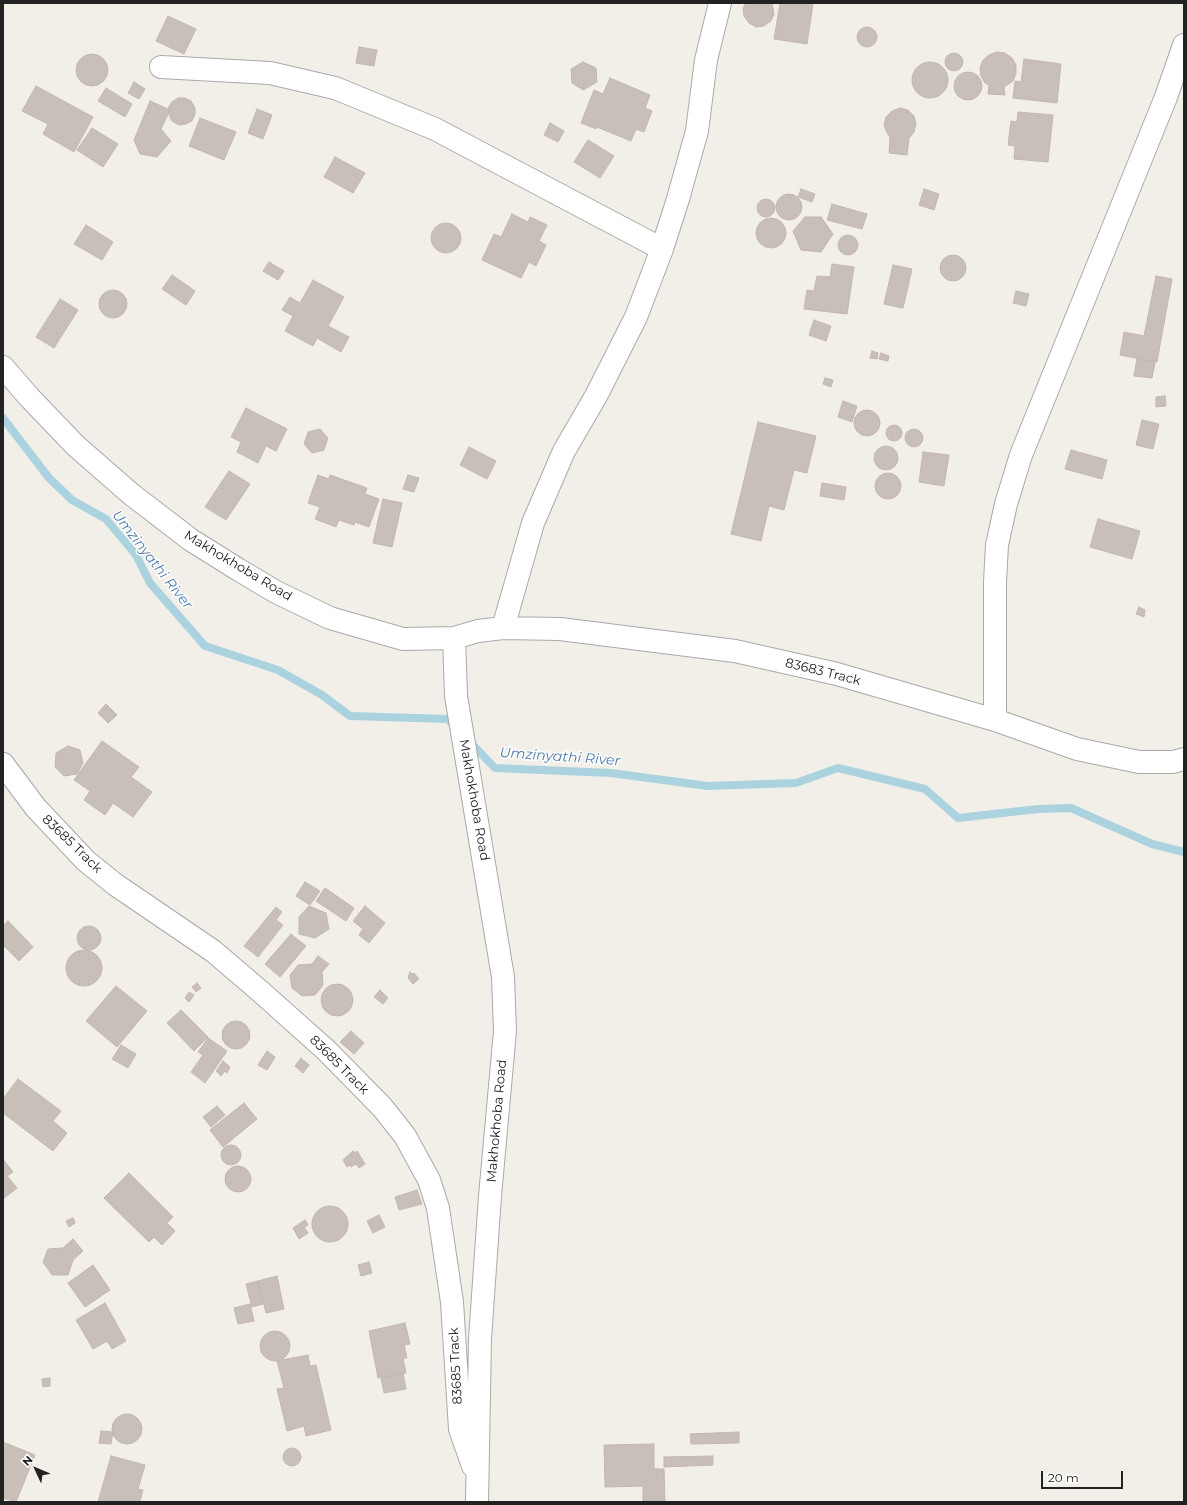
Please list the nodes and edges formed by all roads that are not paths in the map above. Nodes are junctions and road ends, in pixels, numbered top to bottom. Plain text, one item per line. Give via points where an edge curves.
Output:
1 (720, 3) edge
2 (1184, 45) edge
3 (161, 67) dead end
4 (1175, 92) edge
5 (662, 249) junction
6 (3, 367) edge
7 (503, 628) junction
8 (454, 638) junction
9 (995, 720) junction
10 (1184, 759) edge
11 (3, 764) edge
12 (478, 1480) junction
13 (477, 1502) edge

1 - 5 street via 706,60 697,131
2 - 4 street
3 - 5 street via 270,74 335,88 435,129
4 - 9 street via 1030,433 1006,504 998,545 995,582
5 - 7 street via 636,317 596,396 564,451 533,523
6 - 8 street, Makhokhoba Road via 76,446 131,494 191,540 239,570 276,592 330,618 403,639
7 - 8 street, 83683 Track via 478,631
7 - 9 street, 83683 Track via 560,629 735,651 837,674
8 - 12 street, Makhokhoba Road via 456,696 503,977 505,1031 480,1339
9 - 10 street, 83683 Track via 1077,749 1139,762 1173,762
11 - 12 street, 83685 Track via 36,808 86,861 116,885 213,951 261,992 326,1050 382,1108 405,1136 429,1180 438,1208 452,1302 460,1429
12 - 13 street, Makhokhoba Road

